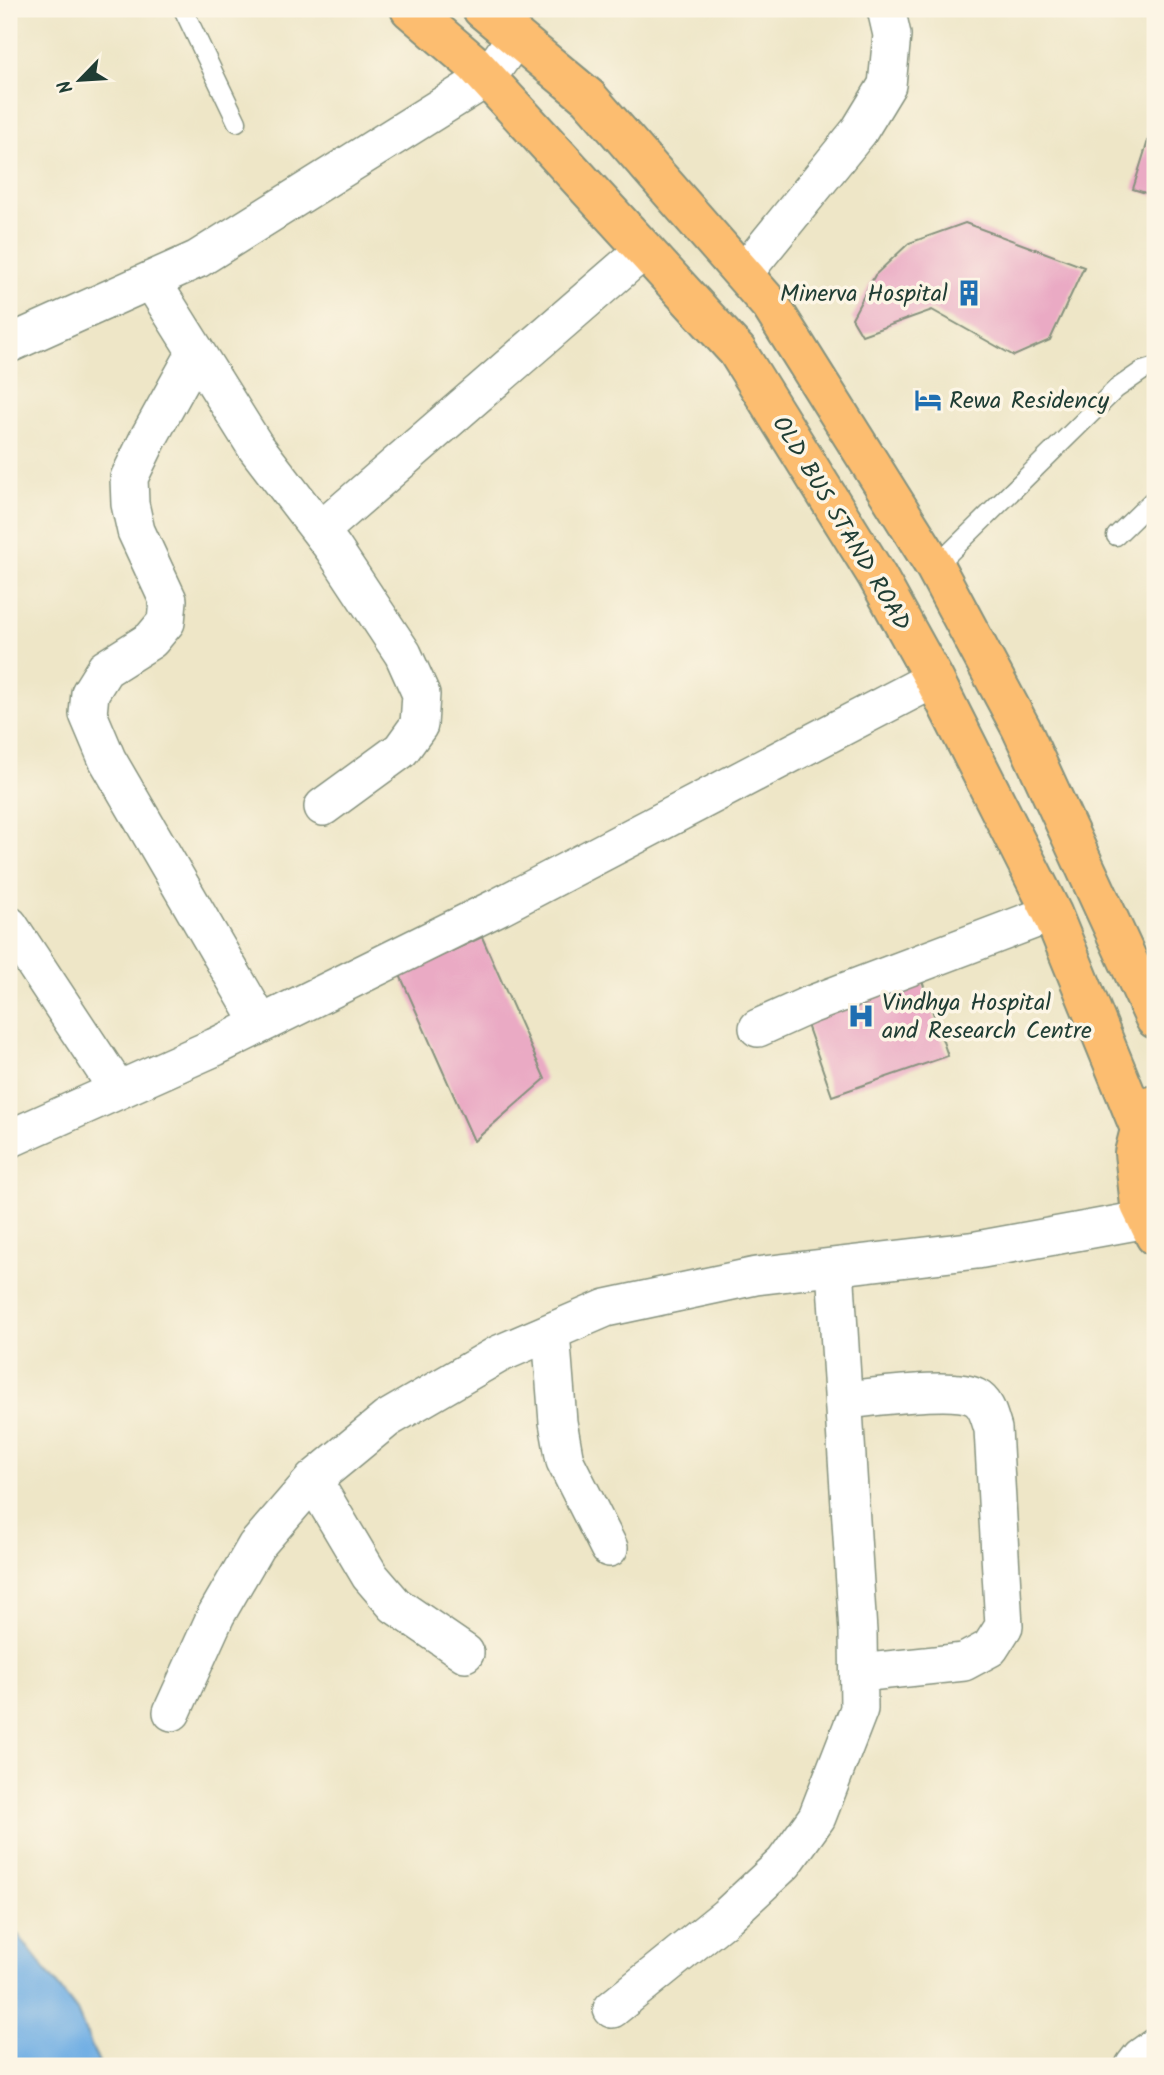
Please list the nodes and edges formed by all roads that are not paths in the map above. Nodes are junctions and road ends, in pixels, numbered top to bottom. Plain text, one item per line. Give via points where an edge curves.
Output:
1 (183, 9) edge
2 (410, 9) edge
3 (886, 9) edge
4 (504, 19) edge
5 (487, 79) junction
6 (237, 122) dead end
7 (644, 250) junction
8 (743, 274) junction
9 (151, 280) junction
10 (9, 344) edge
11 (195, 354) junction
12 (1155, 367) edge
13 (1155, 498) edge
14 (320, 531) junction
15 (1116, 536) dead end
16 (935, 567) junction
17 (934, 679) junction
18 (323, 807) dead end
19 (1052, 913) junction
20 (9, 925) edge
21 (1155, 1019) edge
22 (261, 1024) junction
23 (758, 1028) dead end
24 (118, 1090) junction
25 (1148, 1114) edge
26 (9, 1139) edge
27 (1151, 1228) edge
28 (835, 1267) junction
29 (551, 1332) junction
30 (844, 1400) junction
31 (313, 1480) junction
32 (609, 1548) dead end
33 (465, 1653) dead end
34 (859, 1673) junction
35 (172, 1712) dead end
36 (612, 2009) dead end
37 (1155, 2047) edge
38 (1134, 2066) edge

1 - 6 lane
2 - 5 main road, OLD BUS STAND ROAD
3 - 8 street via 892,36 887,85 859,131
4 - 5 street
4 - 8 main road via 588,97
5 - 7 main road, OLD BUS STAND ROAD
5 - 9 street via 198,259
7 - 14 street
7 - 17 main road, OLD BUS STAND ROAD via 737,351 877,576
8 - 16 main road via 771,306
9 - 10 street
9 - 11 street
11 - 14 street via 255,446
11 - 22 street via 129,478 136,531 168,600 166,622 151,640 105,669 90,693 88,714 107,759
12 - 16 lane via 1116,389
13 - 15 lane
14 - 18 street via 403,654 421,694 419,725 401,750
16 - 21 main road via 1021,728
17 - 19 main road, OLD BUS STAND ROAD
17 - 22 street via 500,906
19 - 23 street
19 - 25 main road, OLD BUS STAND ROAD
20 - 24 street
22 - 24 street
24 - 26 street
25 - 27 main road via 1135,1153 1140,1205
27 - 28 street
28 - 29 street via 756,1276 606,1308
28 - 30 street
29 - 31 street via 499,1354 387,1419
29 - 32 street via 565,1461
30 - 34 street
30 - 34 street via 952,1392 975,1397 986,1408 993,1429 1004,1626 990,1648 964,1662
31 - 33 street via 370,1576 395,1605
31 - 35 street via 256,1546 216,1615
34 - 36 street via 859,1709 849,1739 817,1817 784,1863 727,1916
37 - 38 street

